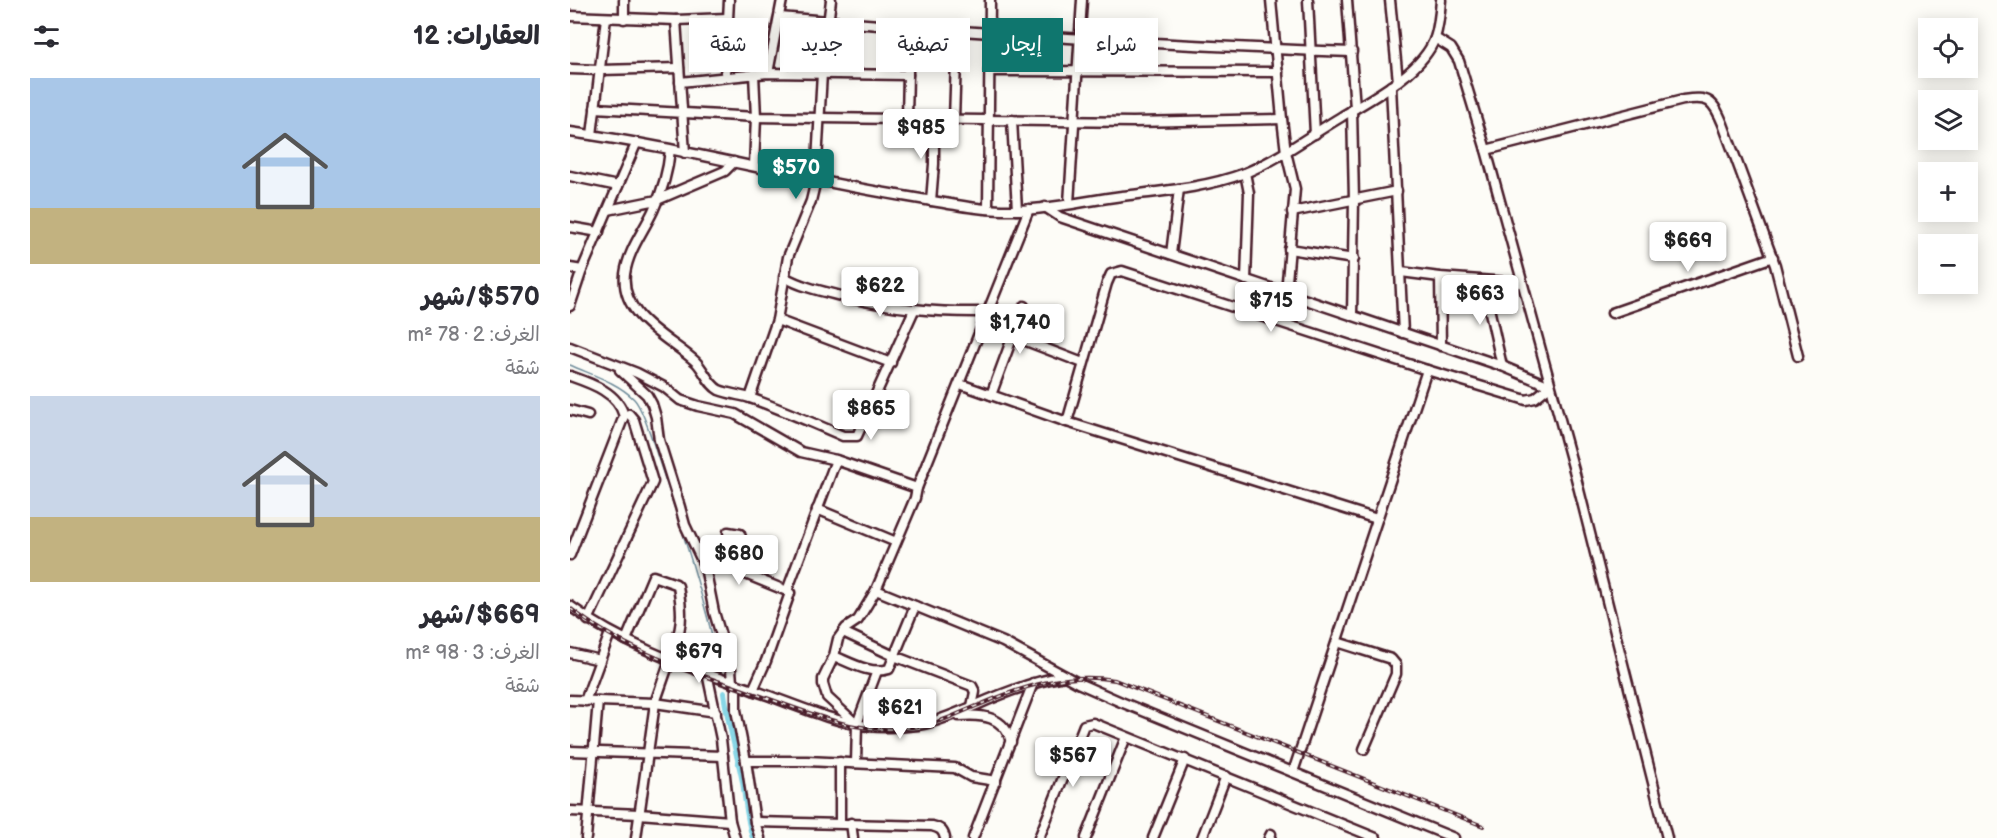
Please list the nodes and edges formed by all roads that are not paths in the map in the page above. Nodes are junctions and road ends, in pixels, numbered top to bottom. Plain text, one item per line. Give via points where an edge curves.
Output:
1 (624, 0) edge
2 (729, 0) edge
3 (782, 0) edge
4 (831, 0) edge
5 (990, 0) edge
6 (1082, 0) edge
7 (1271, 0) edge
8 (1308, 0) edge
9 (1347, 0) edge
10 (1390, 0) edge
11 (1441, 0) edge
12 (570, 16) edge
13 (779, 17) junction
14 (606, 18) junction
15 (727, 18) edge
16 (792, 18) edge
17 (829, 18) edge
18 (989, 18) edge
19 (1082, 18) edge
20 (624, 19) junction
21 (689, 19) edge
22 (676, 20) junction
23 (1435, 38) junction
24 (1158, 44) edge
25 (1276, 49) junction
26 (1310, 50) junction
27 (1352, 52) junction
28 (679, 68) junction
29 (570, 69) edge
30 (600, 70) junction
31 (1158, 71) edge
32 (725, 72) edge
33 (908, 72) edge
34 (956, 72) edge
35 (989, 72) edge
36 (1078, 72) edge
37 (1278, 72) junction
38 (768, 73) junction
39 (822, 73) junction
40 (754, 74) junction
41 (908, 75) junction
42 (725, 76) junction
43 (680, 82) junction
44 (1395, 83) junction
45 (595, 108) junction
46 (1354, 109) junction
47 (682, 114) junction
48 (756, 117) junction
49 (819, 118) junction
50 (907, 118) junction
51 (934, 119) junction
52 (954, 119) junction
53 (988, 119) junction
54 (1282, 119) junction
55 (1012, 120) junction
56 (1075, 120) junction
57 (570, 132) edge
58 (1315, 134) junction
59 (592, 135) junction
60 (636, 144) junction
61 (670, 150) junction
62 (1486, 150) junction
63 (1286, 152) junction
64 (685, 153) junction
65 (734, 162) junction
66 (754, 166) junction
67 (1245, 173) junction
68 (570, 177) edge
69 (816, 180) junction
70 (618, 186) junction
71 (1179, 189) junction
72 (1397, 191) junction
73 (657, 200) junction
74 (1354, 200) junction
75 (931, 201) junction
76 (1069, 203) junction
77 (1045, 207) junction
78 (988, 209) junction
79 (1029, 209) junction
80 (608, 210) junction
81 (1017, 210) junction
82 (1292, 212) junction
83 (570, 227) edge
84 (599, 232) junction
85 (1289, 249) junction
86 (1171, 254) junction
87 (1773, 257) junction
88 (1354, 259) junction
89 (570, 268) edge
90 (582, 270) junction
91 (1401, 272) junction
92 (784, 277) junction
93 (1440, 277) junction
94 (1246, 280) junction
95 (1483, 281) junction
96 (1521, 283) junction
97 (1286, 293) junction
98 (570, 306) edge
99 (1024, 306) dead end
100 (914, 310) junction
101 (988, 312) junction
102 (1612, 313) dead end
103 (1352, 315) junction
104 (777, 320) junction
105 (1403, 333) junction
106 (1013, 336) junction
107 (1441, 346) junction
108 (570, 347) edge
109 (1798, 356) dead end
110 (891, 363) junction
111 (1083, 363) junction
112 (613, 364) junction
113 (1502, 366) junction
114 (1426, 370) junction
115 (570, 376) edge
116 (960, 384) junction
117 (1550, 386) junction
118 (991, 395) junction
119 (750, 398) junction
120 (570, 410) edge
121 (629, 414) dead end
122 (588, 415) dead end
123 (1067, 422) junction
124 (836, 460) junction
125 (917, 488) junction
126 (817, 509) junction
127 (1377, 519) junction
128 (728, 532) dead end
129 (896, 542) junction
130 (570, 555) edge
131 (876, 590) junction
132 (787, 591) junction
133 (570, 606) edge
134 (915, 606) junction
135 (588, 620) junction
136 (843, 632) junction
137 (610, 633) junction
138 (626, 640) junction
139 (1337, 642) junction
140 (570, 653) edge
141 (834, 656) junction
142 (894, 656) junction
143 (668, 659) junction
144 (600, 660) junction
145 (877, 671) junction
146 (707, 673) junction
147 (1065, 676) junction
148 (1033, 683) junction
149 (734, 684) junction
150 (753, 690) junction
151 (570, 700) edge
152 (585, 701) junction
153 (598, 701) junction
154 (655, 703) junction
155 (972, 706) junction
156 (716, 712) junction
157 (952, 716) junction
158 (857, 724) junction
159 (1126, 737) junction
160 (1011, 743) junction
161 (1364, 749) dead end
162 (570, 751) edge
163 (593, 752) junction
164 (647, 754) junction
165 (723, 756) junction
166 (1185, 759) junction
167 (746, 761) junction
168 (840, 762) junction
169 (856, 763) junction
170 (1293, 772) junction
171 (1226, 776) junction
172 (996, 781) junction
173 (570, 811) edge
174 (588, 812) junction
175 (639, 814) junction
176 (730, 821) junction
177 (755, 822) junction
178 (840, 823) junction
179 (852, 823) junction
180 (586, 838) edge
181 (636, 838) edge
182 (735, 838) edge
183 (760, 838) edge
184 (853, 838) edge
185 (945, 838) edge
186 (973, 838) edge
187 (1039, 838) edge
188 (1086, 838) edge
189 (1154, 838) edge
190 (1202, 838) edge
191 (1376, 838) edge
192 (1454, 838) edge
193 (1667, 838) edge

1 - 20 street
2 - 15 street
3 - 13 street
4 - 17 street
5 - 18 street
6 - 19 street
7 - 25 street
8 - 26 street
9 - 27 street
10 - 44 street
11 - 23 street
12 - 14 street
13 - 16 street
13 - 38 street
14 - 20 street
14 - 30 street
20 - 22 street
21 - 22 street
22 - 28 street
23 - 44 street via 1419,64
23 - 62 street via 1451,48 1459,61
24 - 25 street
25 - 26 street
25 - 37 street
26 - 27 street
26 - 58 street
27 - 46 street
28 - 30 street
28 - 43 street
29 - 30 street
30 - 45 street
31 - 37 street
32 - 42 street
33 - 41 street
34 - 52 street
35 - 53 street
36 - 56 street
37 - 54 street
38 - 39 street
38 - 40 street
39 - 41 street
39 - 49 street
40 - 42 street
40 - 48 street
41 - 50 street
42 - 43 street
43 - 47 street
44 - 46 street
44 - 72 street
45 - 47 street
45 - 59 street
46 - 58 street
46 - 74 street
47 - 48 street
47 - 64 street
48 - 49 street
48 - 66 street
49 - 50 street
49 - 69 street
50 - 51 street
51 - 52 street
51 - 75 street
52 - 53 street
53 - 55 street
53 - 78 street
54 - 56 street
54 - 63 street
55 - 56 street
55 - 81 street
56 - 76 street
57 - 59 street
58 - 63 street
59 - 60 street
60 - 61 street
60 - 70 street
61 - 64 street
61 - 73 street
62 - 87 street via 1683,100 1708,99 1723,124
62 - 96 street
63 - 67 street
63 - 82 street via 1295,189
64 - 65 street
65 - 66 street
65 - 73 street via 725,171
66 - 69 street
67 - 71 street
67 - 94 street via 1249,193
68 - 70 street
69 - 75 street
69 - 92 street
70 - 80 street
71 - 76 street
71 - 86 street
72 - 74 street
72 - 91 street
73 - 80 street
73 - 119 street via 630,255 625,275 629,298 650,326 696,362 712,385
74 - 82 street
74 - 88 street
75 - 78 street
76 - 77 street
77 - 79 street
77 - 86 street via 1060,217
78 - 81 street
79 - 81 street
79 - 101 street
80 - 84 street
82 - 85 street
83 - 84 street
84 - 90 street
85 - 88 street
85 - 97 street
86 - 94 street
87 - 102 street
87 - 109 street
88 - 103 street
89 - 90 street
90 - 98 street
91 - 93 street
91 - 105 street
92 - 100 street via 808,288
92 - 104 street
93 - 95 street
93 - 107 street
94 - 97 street
95 - 96 street
95 - 113 street
96 - 117 street
97 - 103 street
99 - 106 street
100 - 101 street
100 - 110 street
101 - 116 street
103 - 105 street
104 - 110 street
104 - 119 street
105 - 107 street
106 - 111 street
106 - 118 street
107 - 113 street
108 - 112 street
110 - 119 street via 857,436 843,436
111 - 114 street via 1109,278 1122,271
111 - 123 street
112 - 124 street via 664,387 680,400 735,414 801,452
112 - 149 street via 637,383 652,404 685,525 705,567
113 - 117 street
114 - 117 street via 1526,400
114 - 127 street
115 - 130 street via 602,389 624,416
116 - 118 street
116 - 125 street
117 - 193 street
118 - 123 street
120 - 122 street
121 - 135 street via 653,482
123 - 127 street
124 - 125 street
124 - 126 street
125 - 129 street
126 - 129 street
126 - 132 street
127 - 139 street
128 - 132 street via 740,534 743,544 739,548 738,568
129 - 131 street
131 - 134 street
131 - 136 street via 858,620
132 - 150 street via 790,592
133 - 135 street
134 - 142 street
134 - 147 street via 1003,642
135 - 137 street
136 - 141 street
136 - 142 street
137 - 138 street
137 - 144 street
138 - 143 street
138 - 143 street via 653,576 676,584 682,606
139 - 161 street via 1391,659 1396,665 1396,674
139 - 170 street
140 - 144 street
141 - 145 street
141 - 158 street via 823,678 824,691
142 - 145 street via 889,669
142 - 155 street via 972,686
143 - 146 street
143 - 154 street
144 - 152 street
145 - 158 street
146 - 149 street
146 - 156 street
147 - 148 street
147 - 170 street
148 - 155 street
148 - 160 street
149 - 150 street
149 - 167 street
150 - 158 street
151 - 152 street
152 - 153 street
153 - 154 street
153 - 163 street
154 - 156 street
154 - 164 street
155 - 157 street
156 - 165 street
157 - 158 street via 899,727
157 - 160 street via 992,719 1006,729
158 - 169 street
159 - 166 street
159 - 187 street via 1093,723 1084,725
159 - 188 street
160 - 172 street
162 - 163 street
163 - 164 street
163 - 174 street
164 - 165 street
164 - 175 street
165 - 176 street
166 - 171 street
166 - 189 street
167 - 168 street
167 - 177 street
168 - 169 street
168 - 178 street
169 - 172 street via 955,768 971,777
170 - 192 street
171 - 190 street
171 - 191 street
172 - 186 street
173 - 174 street
174 - 175 street
174 - 180 street
175 - 176 street
175 - 181 street
176 - 182 street
177 - 178 street
177 - 183 street
178 - 179 street
179 - 184 street
179 - 185 street via 932,826 944,832

